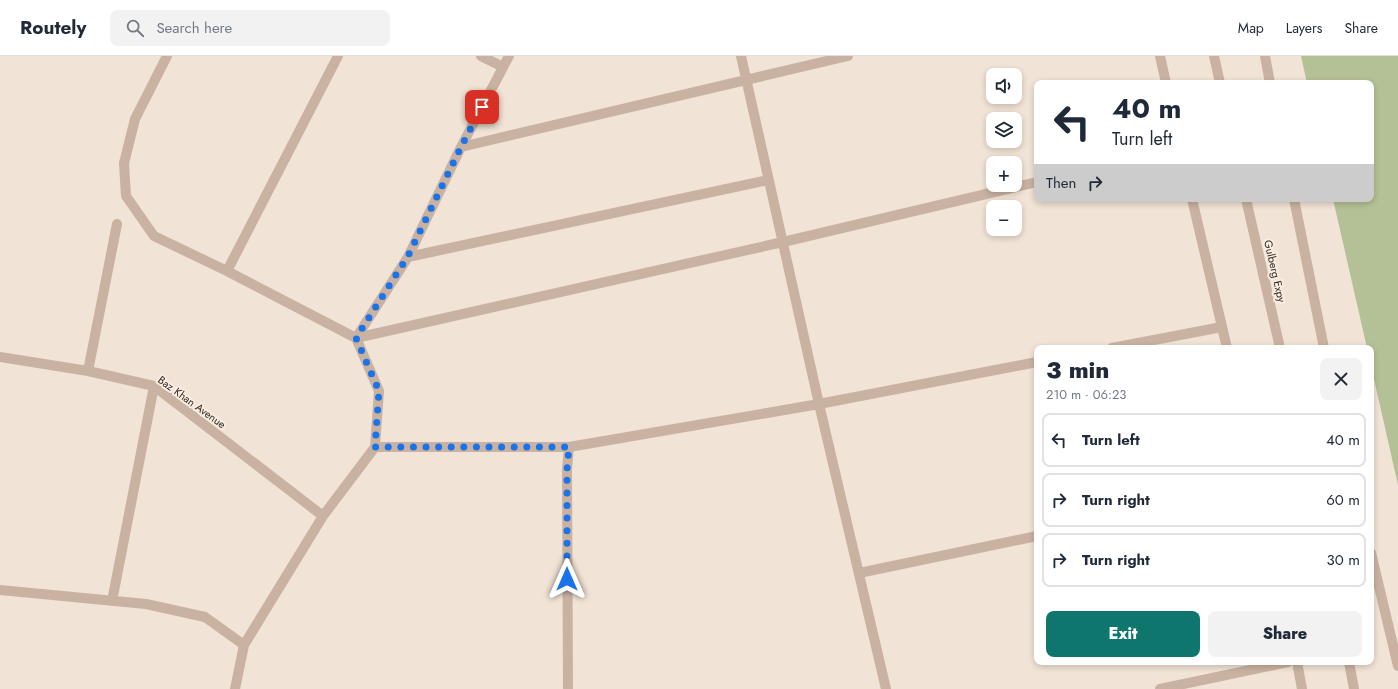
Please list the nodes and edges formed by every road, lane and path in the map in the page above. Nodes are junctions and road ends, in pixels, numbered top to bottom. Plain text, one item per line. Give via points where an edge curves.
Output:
1 (167, 56) edge
2 (338, 56) edge
3 (481, 56) edge
4 (509, 56) edge
5 (741, 56) edge
6 (848, 56) edge
7 (1160, 56) edge
8 (1214, 56) edge
9 (1265, 56) edge
10 (503, 67) junction
11 (746, 80) junction
12 (1165, 80) edge
13 (1219, 80) edge
14 (1269, 80) edge
15 (461, 147) junction
16 (768, 180) junction
17 (1034, 183) edge
18 (1193, 202) edge
19 (1247, 202) edge
20 (1295, 202) edge
21 (117, 224) dead end
22 (782, 242) junction
23 (408, 256) junction
24 (227, 271) junction
25 (1222, 327) junction
26 (356, 338) junction
27 (1128, 345) edge
28 (1226, 345) edge
29 (1279, 345) edge
30 (1323, 345) edge
31 (0, 357) edge
32 (1034, 363) edge
33 (88, 371) junction
34 (154, 386) junction
35 (819, 404) junction
36 (375, 447) junction
37 (569, 447) junction
38 (322, 516) junction
39 (1034, 537) edge
40 (1374, 566) edge
41 (859, 573) junction
42 (0, 590) edge
43 (112, 601) junction
44 (244, 645) junction
45 (1274, 665) edge
46 (1298, 665) edge
47 (1350, 665) edge
48 (1398, 666) edge
49 (235, 689) edge
50 (568, 689) edge
51 (886, 689) edge
52 (1160, 689) edge
53 (1302, 689) edge
54 (1354, 689) edge

1 - 24 street via 135,119 124,163 126,196 154,236
2 - 24 street
3 - 10 street
4 - 10 street
5 - 11 street
6 - 11 street
7 - 12 street
8 - 13 street
9 - 14 street
10 - 15 street
11 - 15 street
11 - 16 street
15 - 23 street
16 - 22 street
16 - 23 street
17 - 22 street
18 - 25 street
19 - 29 street, Gulberg Expy
20 - 30 street
21 - 33 street
22 - 26 street
22 - 35 street
23 - 26 street
24 - 26 street
25 - 27 street
25 - 28 street
26 - 36 street via 379,391
31 - 33 street, Baz Khan Avenue
32 - 35 street
33 - 34 street, Baz Khan Avenue
34 - 38 street, Baz Khan Avenue
34 - 43 street
35 - 37 street
35 - 41 street
36 - 37 street
36 - 38 street
37 - 50 street
38 - 44 street
39 - 41 street
40 - 48 street
41 - 51 street
42 - 43 street
43 - 44 street via 146,604 205,617
44 - 49 street
45 - 52 street
46 - 53 street
47 - 54 street

